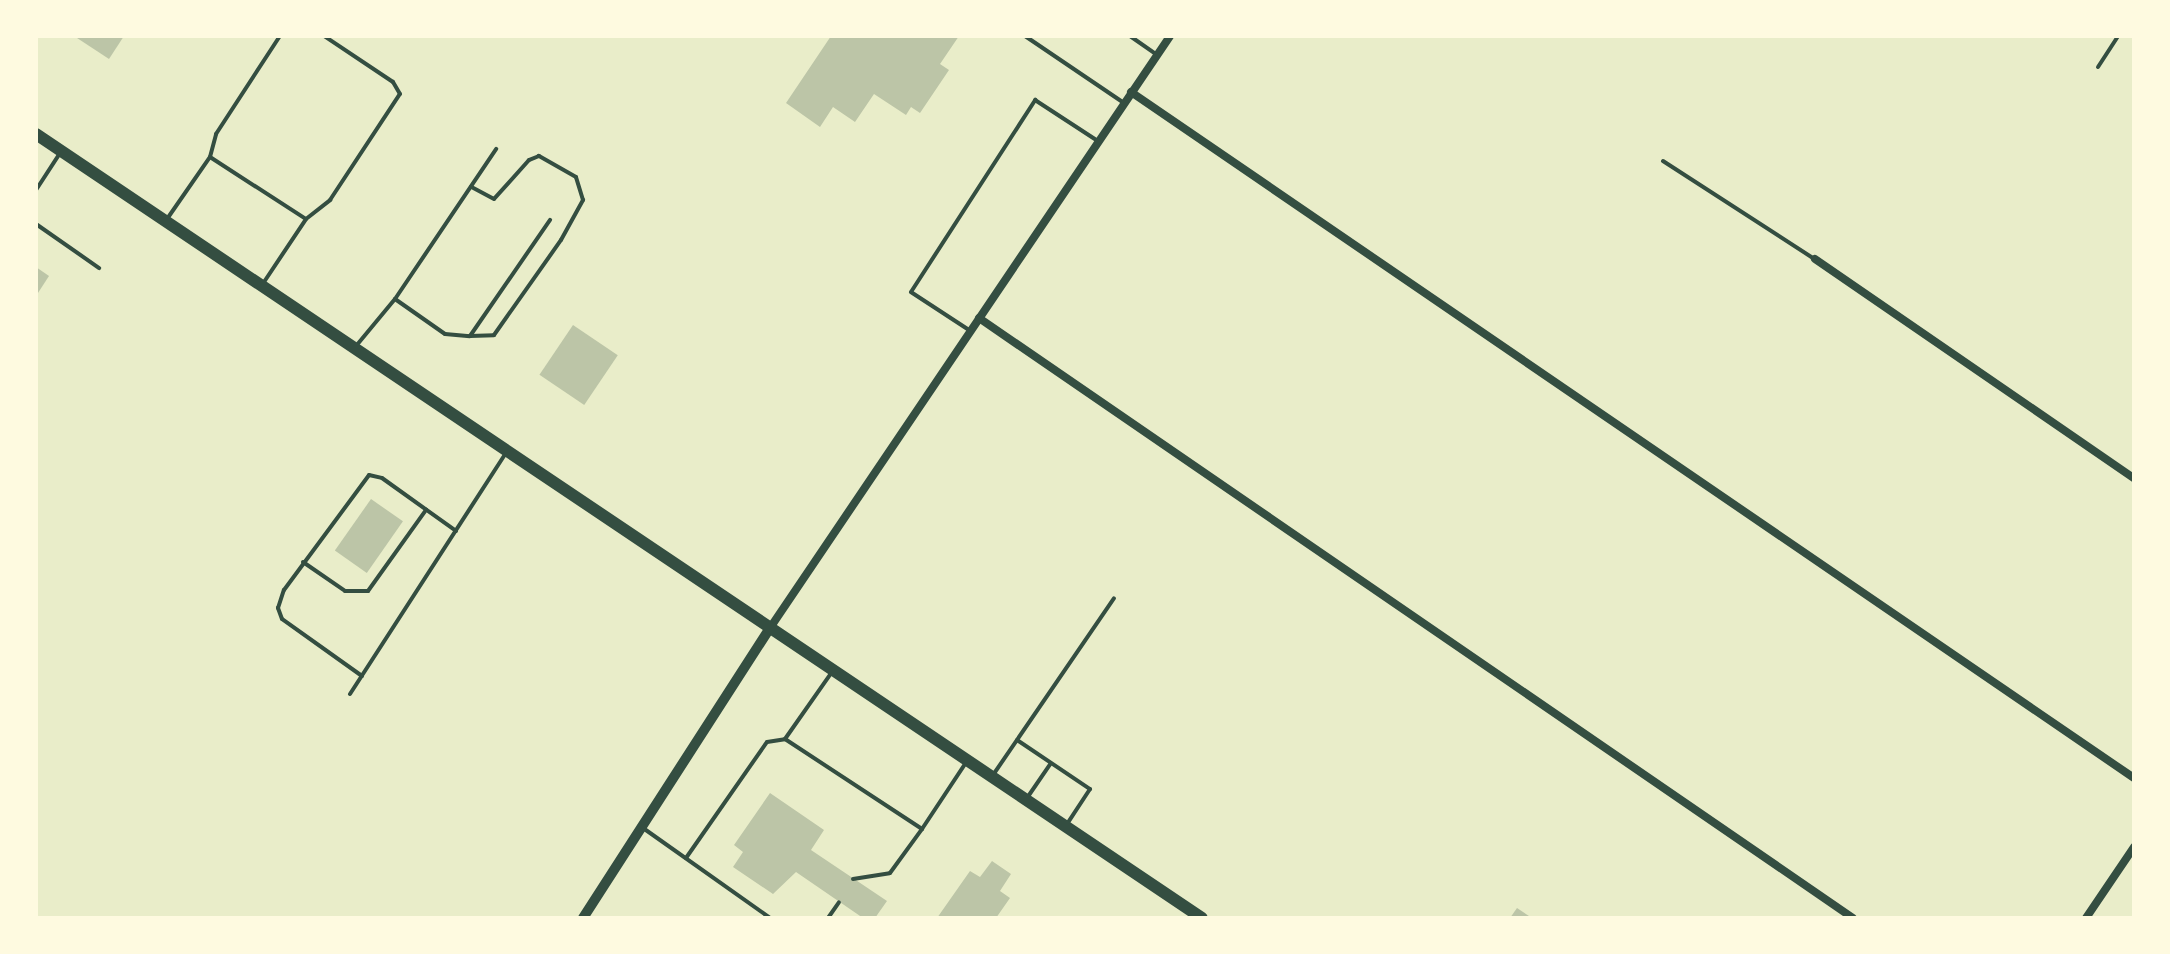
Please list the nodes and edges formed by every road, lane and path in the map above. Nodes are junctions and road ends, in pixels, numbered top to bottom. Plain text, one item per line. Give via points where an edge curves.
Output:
1 (280, 36) edge
2 (324, 36) edge
3 (1025, 36) edge
4 (1130, 36) edge
5 (1170, 36) edge
6 (2118, 36) edge
7 (1157, 55) junction
8 (2098, 67) dead end
9 (1131, 92) junction
10 (1124, 103) junction
11 (36, 134) edge
12 (1098, 141) junction
13 (496, 149) dead end
14 (62, 151) junction
15 (210, 157) junction
16 (1663, 161) dead end
17 (471, 187) junction
18 (36, 190) edge
19 (306, 219) junction
20 (550, 220) dead end
21 (166, 221) junction
22 (36, 224) edge
23 (1815, 259) joint
24 (99, 268) dead end
25 (261, 285) junction
26 (395, 299) junction
27 (979, 318) junction
28 (970, 331) junction
29 (470, 336) junction
30 (355, 348) junction
31 (508, 451) junction
32 (2134, 478) edge
33 (426, 510) junction
34 (456, 531) junction
35 (303, 562) junction
36 (1114, 598) dead end
37 (770, 628) junction
38 (833, 670) junction
39 (362, 676) junction
40 (350, 694) dead end
41 (785, 739) junction
42 (1017, 740) junction
43 (968, 760) junction
44 (1051, 763) junction
45 (992, 777) junction
46 (2134, 778) edge
47 (1026, 799) junction
48 (1065, 826) junction
49 (643, 828) junction
50 (922, 829) junction
51 (2134, 847) edge
52 (686, 858) junction
53 (853, 879) dead end
54 (839, 902) dead end
55 (583, 918) edge
56 (770, 918) edge
57 (828, 918) edge
58 (1202, 918) edge
59 (1853, 918) edge
60 (2086, 918) edge

1 - 15 lane via 216,134
2 - 19 lane via 393,82 400,94 330,200
3 - 10 lane
4 - 7 lane
5 - 7 street
6 - 8 lane
7 - 9 street
9 - 10 street
9 - 46 street
10 - 12 street
11 - 14 main road
12 - 27 street
12 - 28 lane via 1035,100 911,292
13 - 17 lane
14 - 18 lane
14 - 21 main road
15 - 19 lane
15 - 21 lane
16 - 23 lane
17 - 26 lane
17 - 29 lane via 494,199 529,160 539,156 576,177 583,200 494,335
19 - 25 lane
20 - 29 lane
21 - 25 main road
22 - 24 lane
23 - 32 street
25 - 30 main road
26 - 29 lane via 445,334
26 - 30 lane
27 - 28 street
27 - 59 street
28 - 37 street
30 - 31 main road
31 - 34 lane
31 - 37 main road
33 - 34 lane
33 - 35 lane via 368,591 345,591
33 - 35 lane via 382,478 369,475
34 - 39 lane
35 - 39 lane via 284,590 278,608 282,619
36 - 42 lane
37 - 38 main road
37 - 49 street
38 - 41 lane
38 - 43 main road
39 - 40 lane
41 - 50 lane
41 - 52 lane via 767,742
42 - 44 lane
42 - 45 lane
43 - 45 main road
43 - 50 lane
44 - 47 lane
44 - 48 lane via 1090,789
45 - 47 main road
47 - 48 main road
48 - 58 main road
49 - 52 lane
49 - 55 street
50 - 53 lane via 890,873
51 - 60 street
52 - 56 lane
54 - 57 lane

